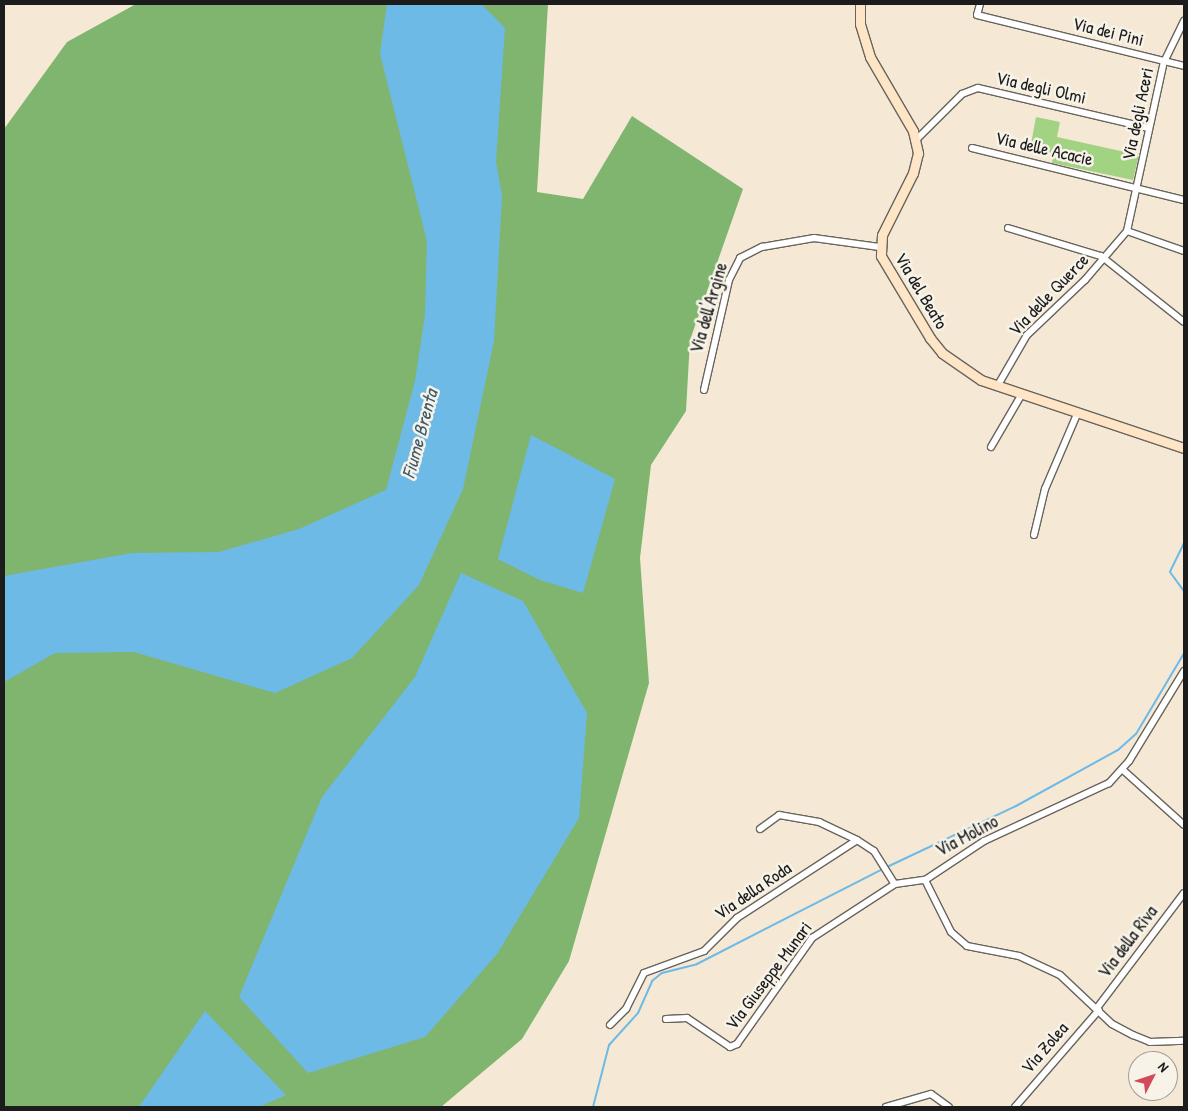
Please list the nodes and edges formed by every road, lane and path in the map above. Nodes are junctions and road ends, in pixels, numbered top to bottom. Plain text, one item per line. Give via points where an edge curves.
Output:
1 (860, 4) edge
2 (980, 4) edge
3 (1184, 22) edge
4 (1164, 62) junction
5 (1184, 66) edge
6 (1148, 128) junction
7 (916, 140) junction
8 (972, 148) dead end
9 (1138, 187) junction
10 (1184, 200) edge
11 (1008, 228) dead end
12 (1127, 230) junction
13 (879, 247) junction
14 (1184, 251) edge
15 (1104, 259) junction
16 (1184, 322) edge
17 (998, 386) junction
18 (704, 390) dead end
19 (1022, 394) junction
20 (1078, 412) junction
21 (991, 447) dead end
22 (1184, 448) edge
23 (1034, 535) dead end
24 (1184, 671) edge
25 (1122, 770) junction
26 (1184, 825) edge
27 (760, 829) dead end
28 (857, 840) junction
29 (924, 880) junction
30 (895, 884) junction
31 (1184, 893) edge
32 (1098, 1009) junction
33 (666, 1019) dead end
34 (610, 1025) dead end
35 (1184, 1041) edge
36 (886, 1107) edge
37 (949, 1107) edge
38 (1015, 1107) edge

1 - 7 street via 860,24 874,65
2 - 4 street, Via dei Pini via 977,15
3 - 4 street, Via degli Aceri
4 - 5 street, Via dei Pini
4 - 6 street, Via degli Aceri
6 - 7 street, Via degli Olmi via 978,88 962,94
6 - 9 street, Via degli Aceri
7 - 13 street, Via del Beato via 913,174
8 - 9 street, Via delle Acacie
9 - 10 street, Via degli Aceri
9 - 12 street, Via degli Aceri
11 - 15 street
12 - 14 street
12 - 15 street, Via delle Querce
13 - 17 street, Via del Beato via 886,268 942,353 981,380
13 - 18 street, Via dell'Argine via 814,238 762,247 740,258 729,280
15 - 16 street
15 - 17 street, Via delle Querce via 1027,335
17 - 19 street, Via del Beato
19 - 20 street, Via del Beato
19 - 21 street
20 - 22 street, Via del Beato
20 - 23 street via 1051,473
24 - 25 street, Via Molino
25 - 26 street
25 - 29 street, Via Molino via 1108,783 970,849
27 - 28 street via 779,815 818,822
28 - 30 street via 882,864
28 - 34 street, Via della Roda via 736,918 704,951 644,974 626,1009
29 - 30 street
29 - 32 street, Via Molino via 951,932 967,946 1004,951 1039,964 1060,975
30 - 33 street, Via Giuseppe Munari via 812,938 737,1044 730,1047 687,1018
31 - 32 street, Via della Riva
32 - 35 street, Via Molino via 1112,1024 1150,1042
32 - 38 street, Via Zolea
36 - 37 street via 931,1094

